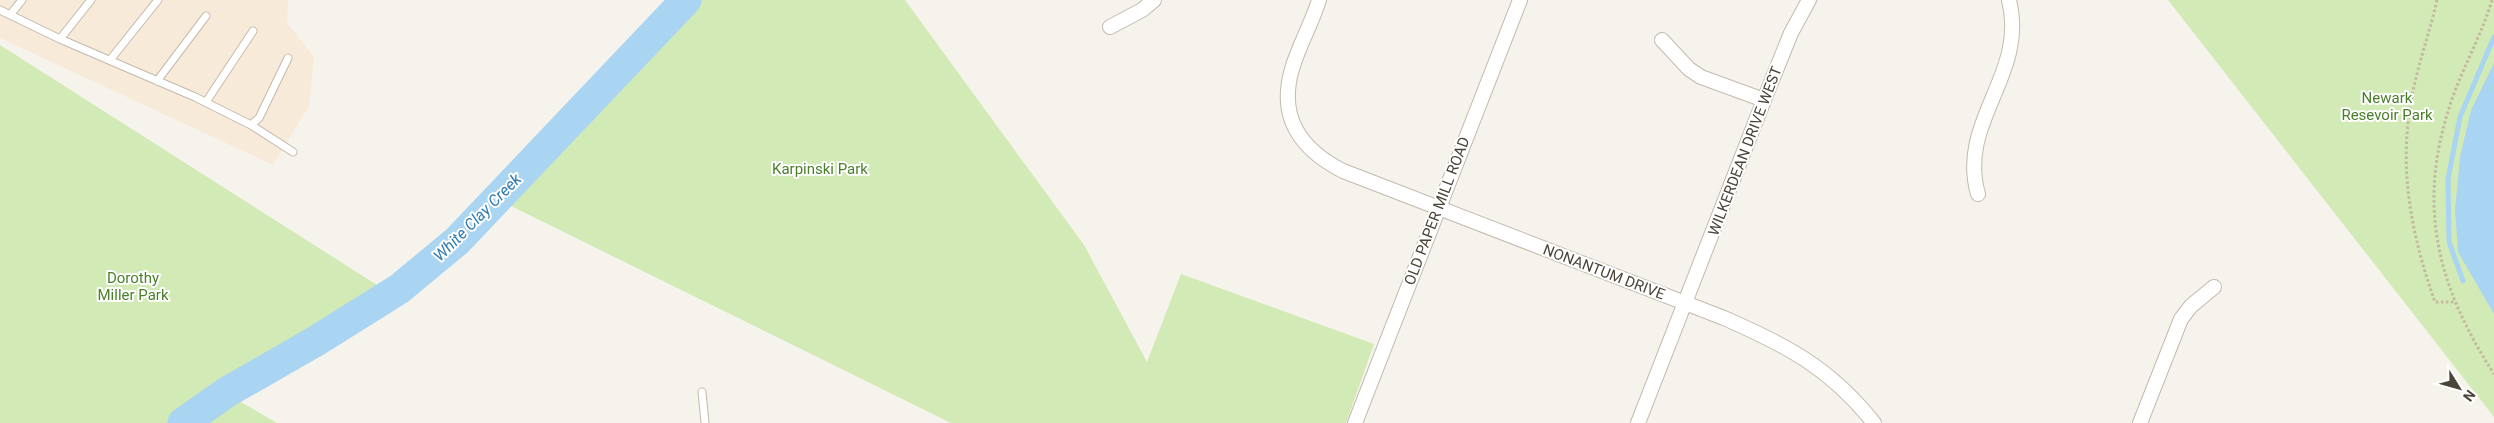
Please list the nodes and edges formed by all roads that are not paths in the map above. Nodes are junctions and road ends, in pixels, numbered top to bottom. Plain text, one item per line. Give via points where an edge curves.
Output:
1 (22, 0) edge
2 (91, 0) edge
3 (158, 0) edge
4 (1154, 0) edge
5 (1319, 0) edge
6 (1520, 0) edge
7 (1809, 0) edge
8 (2009, 0) edge
9 (0, 10) edge
10 (10, 15) junction
11 (206, 16) dead end
12 (1110, 27) dead end
13 (253, 31) dead end
14 (60, 39) junction
15 (1662, 40) dead end
16 (288, 58) dead end
17 (110, 60) junction
18 (157, 80) junction
19 (1764, 100) junction
20 (206, 102) junction
21 (251, 125) junction
22 (293, 152) dead end
23 (1978, 194) dead end
24 (1439, 208) junction
25 (2214, 287) dead end
26 (1685, 303) junction
27 (702, 392) dead end
28 (705, 423) edge
29 (1355, 423) edge
30 (1638, 423) edge
31 (1874, 423) edge
32 (2140, 423) edge

1 - 10 lane
2 - 14 lane
3 - 17 lane
4 - 12 street
5 - 24 street, NONANTUM DRIVE via 1288,85 1292,123 1314,154 1343,171
6 - 24 street, OLD PAPER MILL ROAD
7 - 19 street, WILKERDEAN DRIVE WEST via 1791,33
8 - 23 street via 2013,16 2009,57 1977,137 1972,158
9 - 10 lane
10 - 14 lane
11 - 18 lane
13 - 20 lane
14 - 17 lane
15 - 19 street via 1701,77
16 - 21 lane via 259,118
17 - 18 lane
18 - 20 lane
19 - 26 street, WILKERDEAN DRIVE WEST
20 - 21 lane
21 - 22 lane
24 - 26 street, NONANTUM DRIVE
24 - 29 street, OLD PAPER MILL ROAD
25 - 32 street via 2190,306 2182,319
26 - 30 street, WILKERDEAN DRIVE WEST
26 - 31 street, NONANTUM DRIVE via 1750,329 1804,357 1843,388
27 - 28 lane

